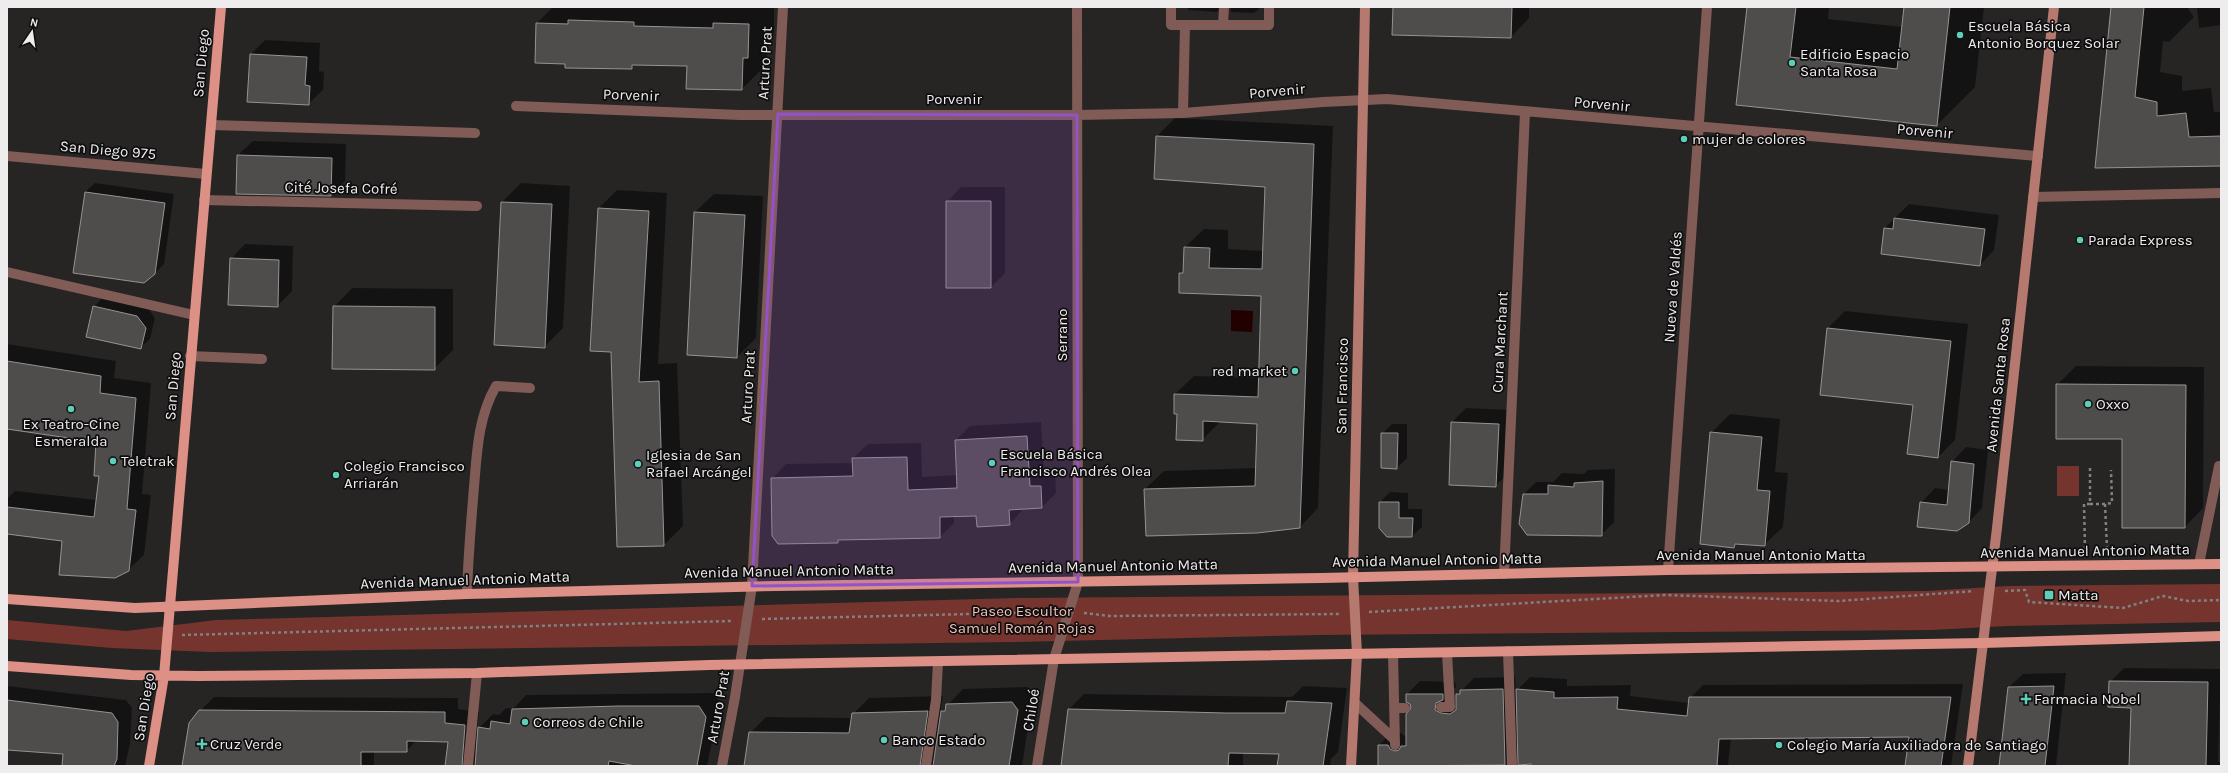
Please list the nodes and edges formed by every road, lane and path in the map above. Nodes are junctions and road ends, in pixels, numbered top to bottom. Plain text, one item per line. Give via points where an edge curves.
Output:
1 (221, 7) edge
2 (783, 7) edge
3 (1077, 7) edge
4 (1171, 7) edge
5 (1224, 7) edge
6 (1269, 7) edge
7 (1365, 7) edge
8 (1707, 7) edge
9 (2054, 7) edge
10 (1185, 24) junction
11 (1223, 25) junction
12 (1362, 100) junction
13 (516, 106) dead end
14 (1525, 112) junction
15 (1183, 113) junction
16 (778, 114) junction
17 (1077, 115) junction
18 (211, 125) junction
19 (1699, 128) junction
20 (475, 133) dead end
21 (7, 156) edge
22 (2038, 156) junction
23 (206, 174) junction
24 (2221, 193) edge
25 (2033, 197) junction
26 (204, 200) junction
27 (477, 206) dead end
28 (7, 272) edge
29 (194, 315) junction
30 (190, 356) junction
31 (262, 359) dead end
32 (530, 388) dead end
33 (2221, 466) edge
34 (2090, 468) dead end
35 (2111, 470) dead end
36 (2090, 504) junction
37 (2105, 504) junction
38 (2199, 564) junction
39 (2221, 564) edge
40 (2086, 566) junction
41 (2108, 566) junction
42 (1993, 568) junction
43 (1668, 570) junction
44 (1504, 574) junction
45 (1353, 577) junction
46 (1078, 582) junction
47 (752, 586) junction
48 (1990, 591) junction
49 (467, 594) junction
50 (7, 599) edge
51 (2221, 600) edge
52 (169, 607) junction
53 (1069, 612) junction
54 (1355, 613) junction
55 (747, 620) junction
56 (168, 636) junction
57 (2221, 636) edge
58 (1983, 643) junction
59 (1508, 651) junction
60 (1393, 653) junction
61 (1447, 653) junction
62 (1357, 654) junction
63 (1054, 659) junction
64 (938, 662) junction
65 (740, 665) junction
66 (7, 666) edge
67 (478, 673) junction
68 (164, 676) junction
69 (1356, 704) junction
70 (1441, 707) dead end
71 (149, 766) edge
72 (468, 766) edge
73 (722, 766) edge
74 (926, 766) edge
75 (1037, 766) edge
76 (1351, 766) edge
77 (1512, 766) edge
78 (1968, 766) edge

1 - 18 main road, San Diego
2 - 16 street, Arturo Prat
3 - 17 street, Serrano
4 - 10 street via 1171,25
5 - 11 street
6 - 11 street via 1269,25
7 - 12 main road, San Francisco
8 - 19 street, Nueva de Valdés
9 - 22 main road, Avenida Santa Rosa
10 - 11 street
10 - 15 street
12 - 14 street, Porvenir via 1387,99
12 - 15 street, Porvenir
12 - 45 main road, San Francisco
13 - 16 street, Porvenir via 740,115
14 - 19 street, Porvenir
14 - 44 street, Cura Marchant
15 - 17 street, Porvenir
16 - 17 street, Porvenir
16 - 47 street, Arturo Prat
17 - 46 street, Serrano
18 - 20 street
18 - 23 main road, San Diego
19 - 22 street, Porvenir
19 - 43 street, Nueva de Valdés
21 - 23 street, San Diego 975
22 - 25 main road, Avenida Santa Rosa
23 - 26 main road, San Diego
24 - 25 street
25 - 42 main road, Avenida Santa Rosa
26 - 27 street, Cité Josefa Cofré
26 - 29 main road, San Diego
28 - 29 street
29 - 30 main road, San Diego
30 - 31 street
30 - 52 main road, San Diego
32 - 49 street via 496,386 480,430 468,553
33 - 38 street
34 - 36 path
35 - 37 path via 2112,503
36 - 37 path
36 - 40 path via 2084,504
37 - 41 path
38 - 39 main road, Avenida Manuel Antonio Matta
38 - 41 main road, Avenida Manuel Antonio Matta
40 - 41 main road, Avenida Manuel Antonio Matta
40 - 42 main road, Avenida Manuel Antonio Matta
42 - 43 main road, Avenida Manuel Antonio Matta
42 - 48 main road, Avenida Santa Rosa
43 - 44 main road, Avenida Manuel Antonio Matta
44 - 45 main road, Avenida Manuel Antonio Matta
45 - 46 main road, Avenida Manuel Antonio Matta
45 - 54 main road, San Francisco
46 - 47 main road, Avenida Manuel Antonio Matta
46 - 53 street, Serrano
47 - 49 main road, Avenida Manuel Antonio Matta
47 - 55 street, Arturo Prat
48 - 51 path via 2025,590 2029,602 2124,608 2163,596 2188,601
48 - 54 path via 1839,600 1665,595
48 - 58 main road, Avenida Santa Rosa
49 - 52 main road, Avenida Manuel Antonio Matta
50 - 52 main road, Avenida Manuel Antonio Matta via 135,608
52 - 56 main road, San Diego
53 - 54 path via 1110,616
53 - 55 path
53 - 63 street, Serrano
54 - 62 main road, San Francisco
55 - 56 path
55 - 65 street, Arturo Prat
56 - 68 main road, San Diego
57 - 58 main road
58 - 59 main road
58 - 78 main road, Avenida Santa Rosa
59 - 61 main road
59 - 77 street
60 - 61 main road
60 - 62 main road
60 - 69 street via 1400,708 1395,742
61 - 70 street via 1450,707
62 - 63 main road
62 - 69 main road, San Francisco
63 - 64 main road
63 - 75 street, Chiloé
64 - 65 main road
64 - 74 street via 936,700
65 - 67 main road
65 - 73 street, Arturo Prat
66 - 68 main road
67 - 68 main road
67 - 72 street
68 - 71 main road, San Diego
69 - 76 main road, San Francisco

